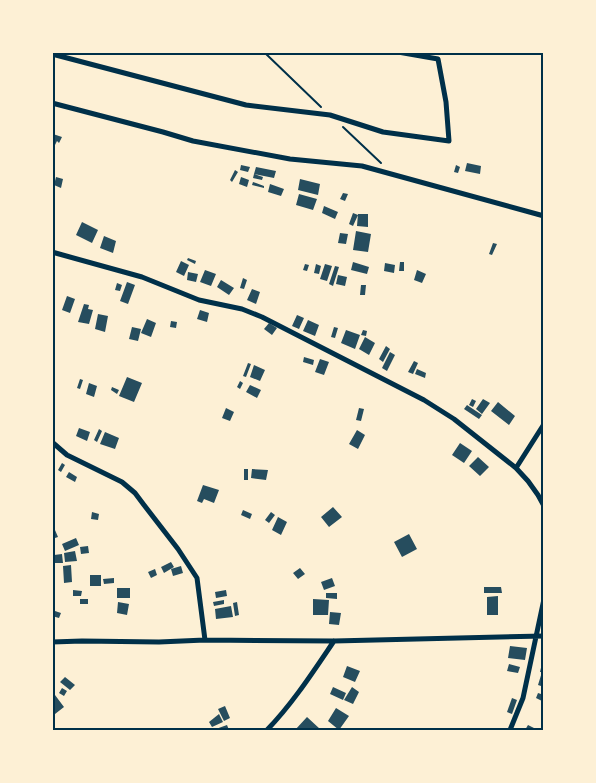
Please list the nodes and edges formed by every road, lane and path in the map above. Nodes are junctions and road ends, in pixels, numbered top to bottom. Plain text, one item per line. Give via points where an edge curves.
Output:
1 (398, 52) edge
2 (52, 54) edge
3 (52, 103) edge
4 (544, 216) edge
5 (52, 252) edge
6 (544, 424) edge
7 (52, 442) edge
8 (516, 468) junction
9 (544, 506) edge
10 (544, 599) edge
11 (536, 636) junction
12 (544, 636) edge
13 (205, 640) junction
14 (334, 641) junction
15 (52, 642) edge
16 (267, 730) edge
17 (510, 730) edge

1 - 2 street via 438,58 449,141 383,132 330,115 246,106
3 - 4 street via 193,141 290,159 362,166
5 - 8 street via 142,277 199,300 242,309 262,317 424,400 454,419
6 - 8 street
7 - 13 street via 67,455 122,482 150,512 197,578
8 - 9 street
10 - 11 street
11 - 12 street
11 - 14 street
11 - 17 street via 523,698
13 - 14 street
13 - 15 street
14 - 16 street via 284,713

